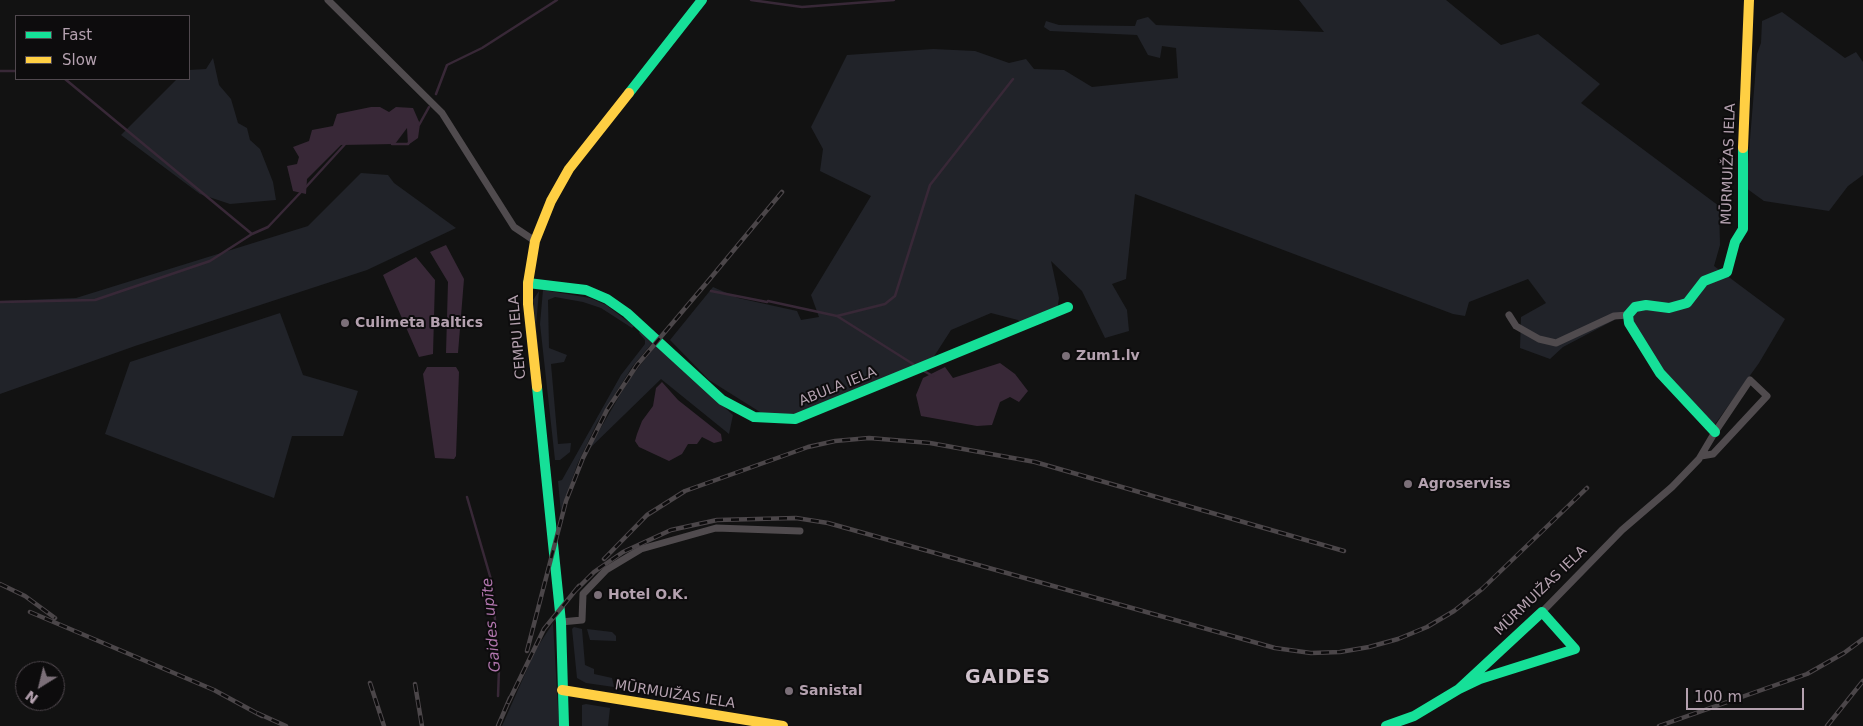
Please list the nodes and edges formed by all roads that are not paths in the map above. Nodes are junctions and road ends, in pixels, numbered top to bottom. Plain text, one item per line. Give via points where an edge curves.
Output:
1 (328, 0) edge
2 (702, 0) edge
3 (1749, 0) edge
4 (535, 241) junction
5 (528, 283) junction
6 (1068, 307) dead end
7 (1628, 314) junction
8 (1509, 315) dead end
9 (1715, 432) junction
10 (1701, 456) junction
11 (800, 531) dead end
12 (1542, 612) junction
13 (561, 622) junction
14 (1459, 689) junction
15 (562, 690) junction
16 (564, 726) edge
17 (783, 726) edge
18 (1386, 726) edge

1 - 4 street via 442,113 514,227
2 - 4 street, CEMPU IELA via 569,169 550,201
3 - 7 street, MŪRMUIŽAS IELA via 1742,162 1743,229 1735,242 1727,272 1704,281 1687,303 1668,308 1635,307
4 - 5 street, CEMPU IELA
5 - 6 street, ABULA IELA via 586,290 607,300 627,313 722,400 754,417 795,419
5 - 13 street, CEMPU IELA
7 - 8 street via 1614,316 1556,342 1538,339 1516,326
7 - 9 street via 1629,323 1660,374
9 - 10 street, MŪRMUIŽAS IELA
9 - 10 street, MŪRMUIŽAS IELA via 1750,380 1767,396 1713,454
10 - 12 street, MŪRMUIŽAS IELA via 1672,487 1622,530
11 - 13 street via 716,528 641,548 606,570 583,594 582,620
12 - 14 street, MŪRMUIŽAS IELA
12 - 14 street via 1575,649 1480,679
13 - 15 street, CEMPU IELA
14 - 18 street, MŪRMUIŽAS IELA via 1414,716
15 - 16 street, CEMPU IELA
15 - 17 street, MŪRMUIŽAS IELA

